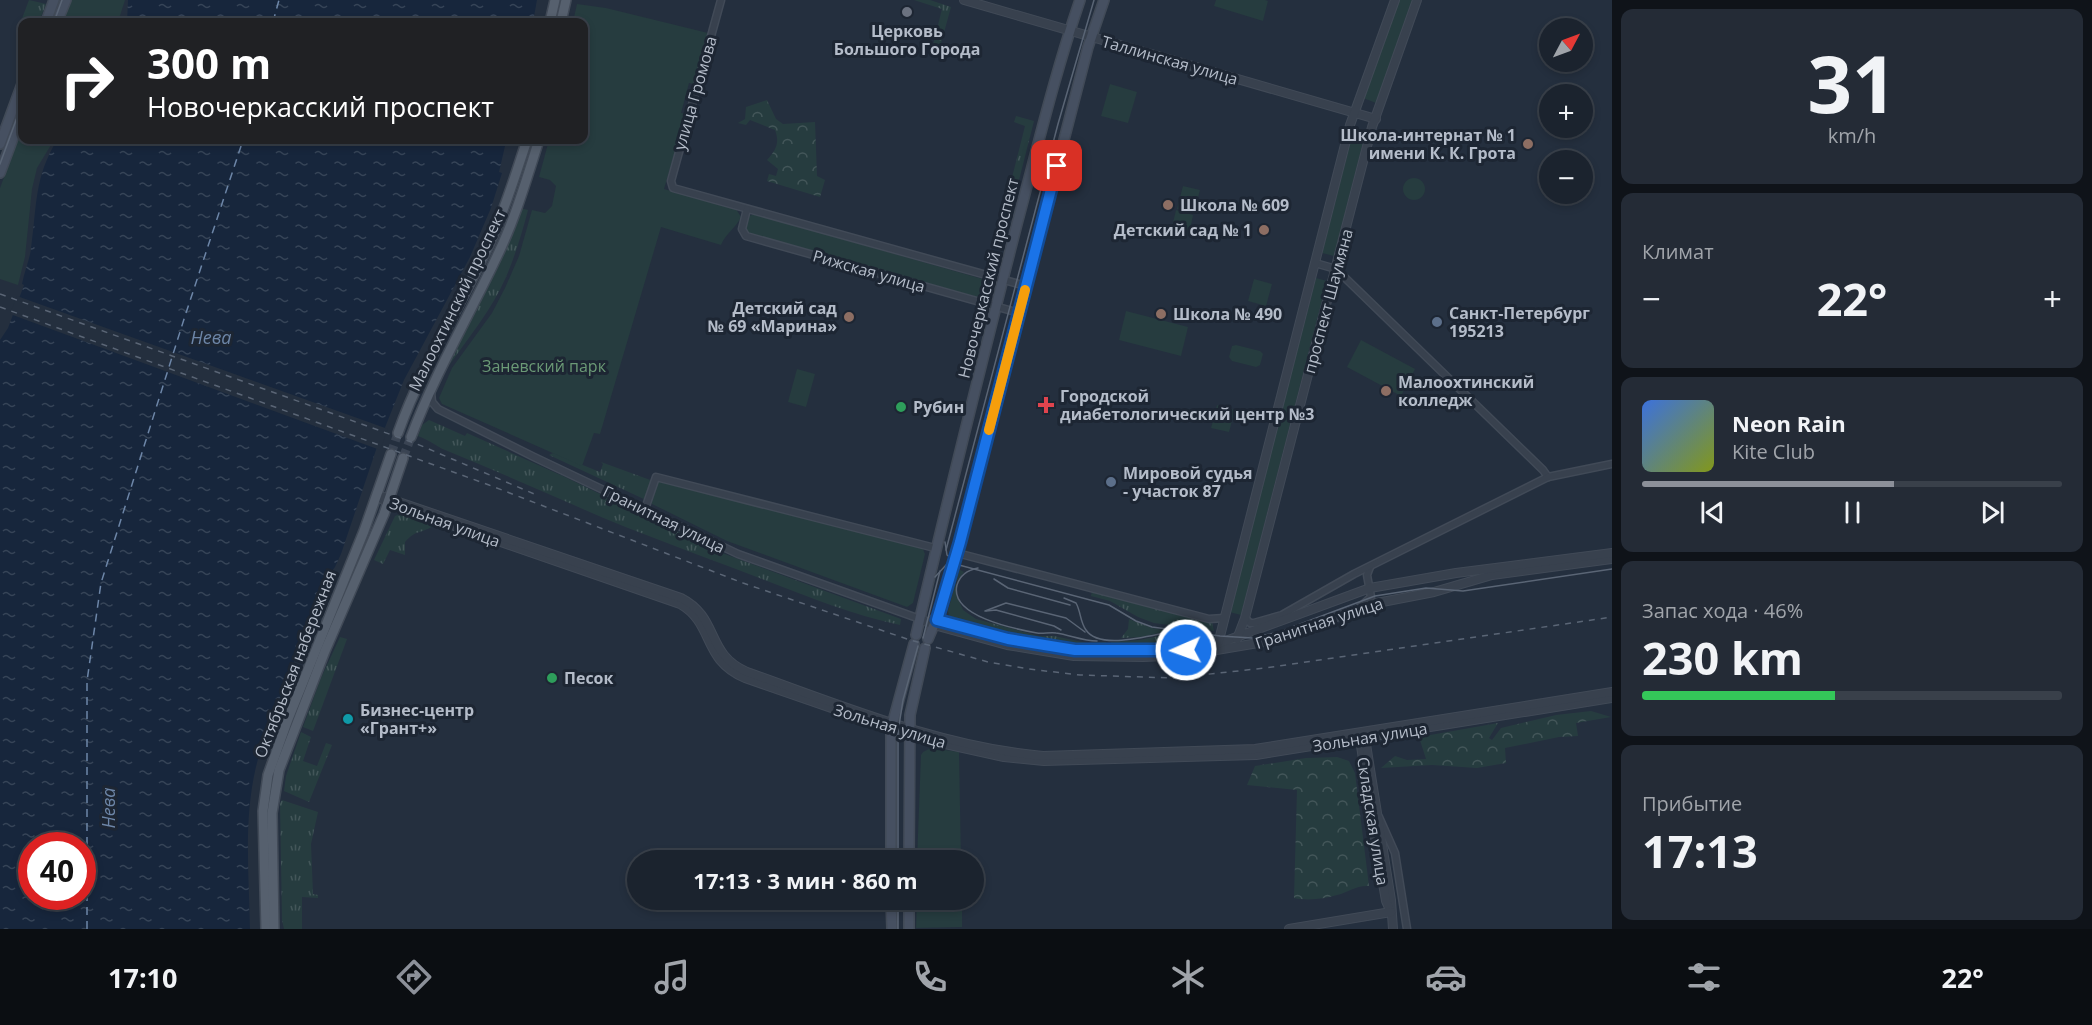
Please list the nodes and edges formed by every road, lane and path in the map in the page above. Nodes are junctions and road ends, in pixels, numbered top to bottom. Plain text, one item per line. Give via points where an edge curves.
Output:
1 (54, 0) edge
2 (66, 0) edge
3 (555, 0) edge
4 (566, 0) edge
5 (721, 0) edge
6 (964, 0) edge
7 (1080, 0) edge
8 (1104, 0) edge
9 (1395, 0) edge
10 (1417, 0) edge
11 (47, 18) edge
12 (59, 18) edge
13 (551, 18) edge
14 (562, 18) edge
15 (1070, 30) junction
16 (1091, 37) junction
17 (18, 95) edge
18 (1355, 113) junction
19 (1376, 119) junction
20 (18, 125) edge
21 (0, 144) edge
22 (526, 144) edge
23 (537, 144) edge
24 (0, 173) edge
25 (671, 186) joint
26 (747, 209) junction
27 (1315, 263) junction
28 (1336, 269) junction
29 (1003, 280) junction
30 (1026, 286) junction
31 (996, 307) junction
32 (1019, 313) junction
33 (431, 388) junction
34 (398, 433) tunnel mouth
35 (411, 437) tunnel mouth
36 (391, 454) tunnel mouth
37 (403, 458) tunnel mouth
38 (1612, 464) edge
39 (1548, 477) junction
40 (377, 496) junction
41 (389, 501) junction
42 (645, 509) junction
43 (935, 548) junction
44 (957, 553) junction
45 (1612, 553) edge
46 (1612, 559) edge
47 (1370, 567) junction
48 (1370, 588) junction
49 (1354, 611) junction
50 (1245, 618) junction
51 (1283, 618) junction
52 (920, 619) junction
53 (935, 622) junction
54 (1223, 622) junction
55 (1238, 636) junction
56 (1228, 640) junction
57 (1218, 644) junction
58 (1234, 648) junction
59 (1612, 692) edge
60 (1612, 698) edge
61 (891, 726) junction
62 (909, 732) junction
63 (1362, 736) junction
64 (1376, 813) junction
65 (891, 850) edge
66 (909, 850) edge
67 (891, 910) edge
68 (909, 910) edge
69 (1391, 912) junction
70 (266, 929) edge
71 (274, 929) edge
72 (892, 929) edge
73 (909, 929) edge
74 (1289, 929) edge
75 (1394, 929) edge
76 (1407, 929) edge

1 - 11 main road
2 - 12 main road
3 - 13 main road
4 - 14 main road
5 - 25 street, улица Громова
6 - 15 street, Таллинская улица
7 - 15 main road, Новочеркасский проспект
8 - 16 main road
9 - 18 street, проспект Шаумяна
10 - 19 street, проспект Шаумяна
15 - 16 street, Таллинская улица
15 - 29 main road, Новочеркасский проспект
16 - 18 street, Таллинская улица
16 - 30 main road
17 - 21 main road
18 - 19 street, Таллинская улица
18 - 27 street, проспект Шаумяна
19 - 28 street, проспект Шаумяна
20 - 24 main road
22 - 34 main road, Малоохтинский проспект via 489,245 421,377
23 - 33 main road, Малоохтинский проспект via 500,250
25 - 26 street, Рижская улица
26 - 29 street, Рижская улица
26 - 31 street, Рижская улица via 742,229 746,236
27 - 28 street
27 - 54 street, проспект Шаумяна
28 - 39 street
28 - 50 street, проспект Шаумяна
29 - 30 street, Рижская улица
29 - 31 main road, Новочеркасский проспект
30 - 32 main road
31 - 32 street, Рижская улица
31 - 43 main road, Новочеркасский проспект
32 - 44 main road
33 - 35 main road, Малоохтинский проспект
33 - 42 street, Гранитная улица via 432,402 438,409
36 - 40 main road, Октябрьская набережная
37 - 41 main road, Октябрьская набережная
38 - 39 street, Гранитная улица
39 - 47 street, Гранитная улица
40 - 41 street, Зольная улица
40 - 70 main road, Октябрьская набережная via 268,775 263,811
41 - 61 street, Зольная улица via 680,604 697,617 716,655 736,674
41 - 71 main road, Октябрьская набережная via 279,770 272,813
42 - 43 street via 656,477
42 - 52 street, Гранитная улица via 738,554
43 - 52 main road, Новочеркасский проспект
44 - 53 main road
44 - 54 street
45 - 48 street, Гранитная улица
46 - 49 street, Гранитная улица via 1492,575
47 - 48 street
47 - 51 street, Гранитная улица via 1320,592
48 - 49 street via 1368,600
48 - 51 street, Гранитная улица
49 - 58 street, Гранитная улица via 1281,637
50 - 51 street, Гранитная улица via 1254,623
50 - 55 street, проспект Шаумяна
51 - 55 street, Гранитная улица
52 - 53 street, Гранитная улица
52 - 61 main road, Новочеркасский проспект
53 - 57 street, Гранитная улица via 1075,650 1186,650
53 - 58 street, Гранитная улица via 1007,645 1074,656 1186,656
53 - 62 main road via 926,646
54 - 56 street
54 - 57 street, проспект Шаумяна
55 - 56 street, Гранитная улица
55 - 58 street, проспект Шаумяна
56 - 57 street, Гранитная улица
56 - 58 street
59 - 63 street, Зольная улица
60 - 63 street, Зольная улица
61 - 62 street, Зольная улица
61 - 65 main road, Новочеркасский проспект
62 - 63 street, Зольная улица via 1004,756 1044,761 1250,756
62 - 66 main road
63 - 64 street, Складская улица
63 - 69 street, Складская улица via 1386,901
64 - 69 street, Складская улица
64 - 76 street via 1395,853
67 - 72 main road
68 - 73 main road
69 - 74 street
69 - 75 street, Складская улица

